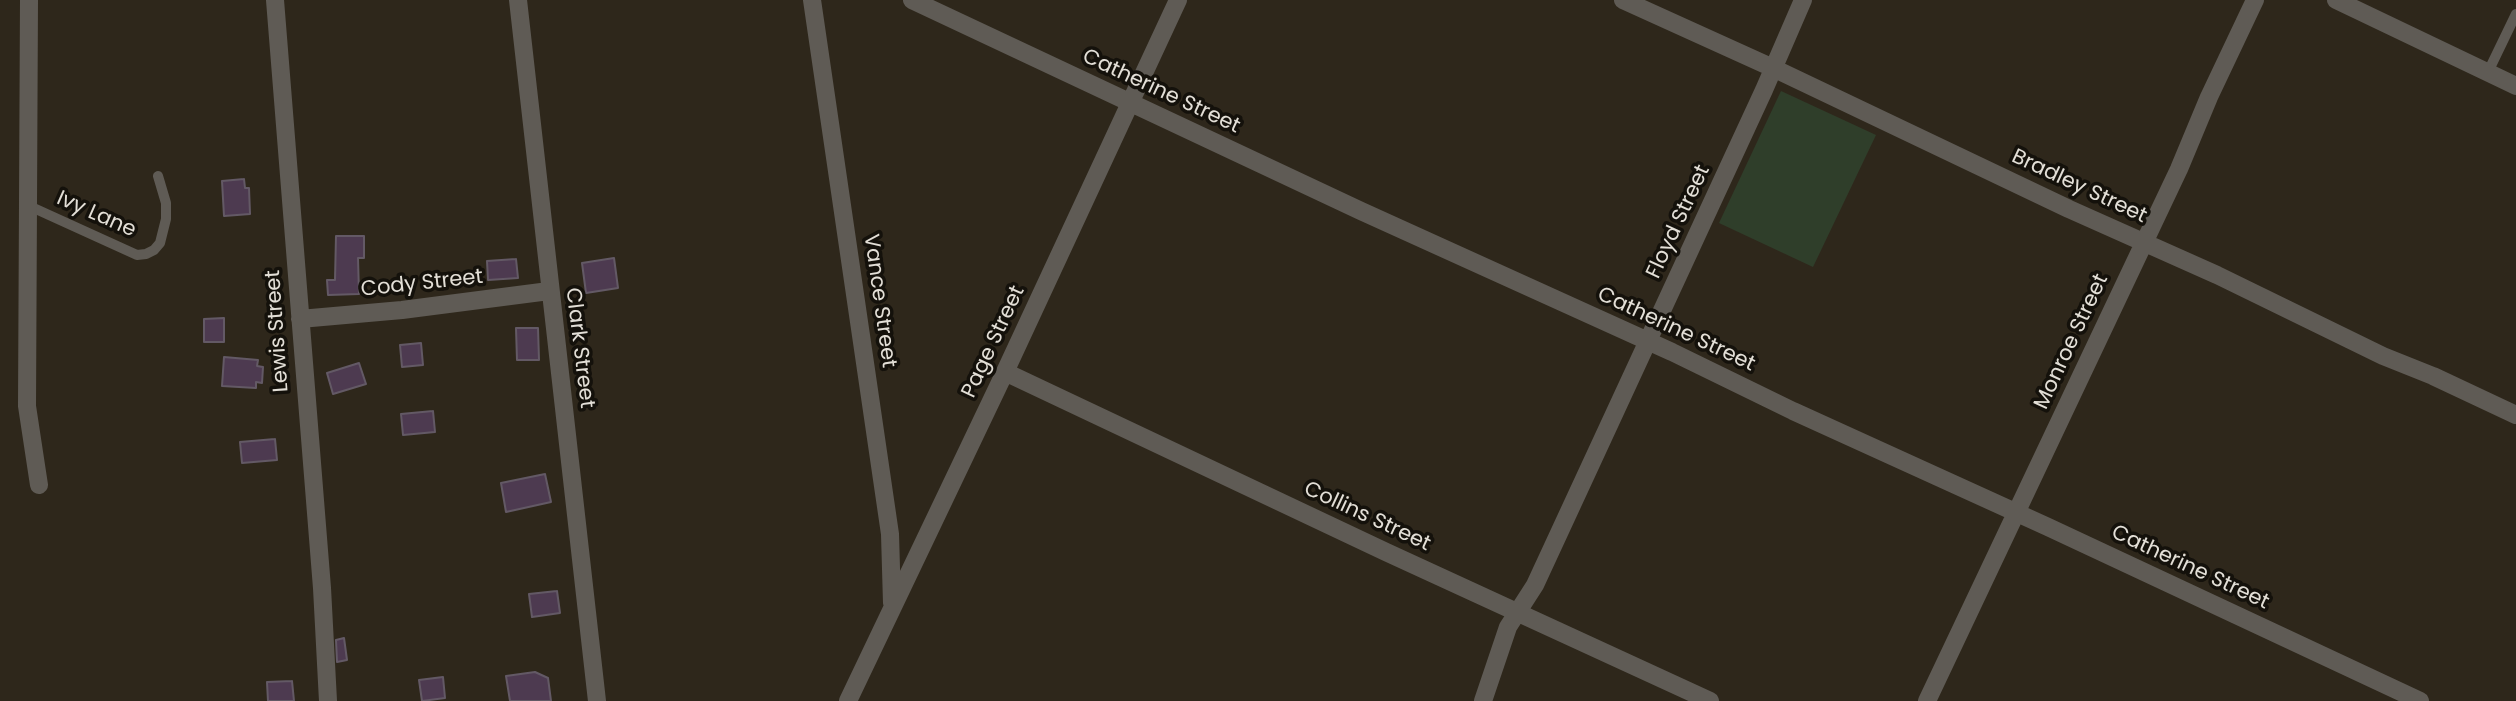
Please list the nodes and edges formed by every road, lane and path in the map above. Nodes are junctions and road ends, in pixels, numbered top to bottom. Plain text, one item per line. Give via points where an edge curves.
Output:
1 (29, 0) edge
2 (275, 0) edge
3 (518, 0) edge
4 (812, 0) edge
5 (912, 0) edge
6 (1178, 0) edge
7 (1623, 0) edge
8 (1803, 0) edge
9 (2255, 0) edge
10 (2336, 0) edge
11 (2516, 13) edge
12 (1773, 68) junction
13 (2487, 72) junction
14 (2516, 86) edge
15 (1129, 103) junction
16 (158, 176) dead end
17 (27, 205) junction
18 (2143, 242) junction
19 (549, 291) junction
20 (300, 319) junction
21 (1649, 341) junction
22 (1005, 372) junction
23 (2516, 415) edge
24 (39, 485) dead end
25 (2017, 513) junction
26 (892, 609) junction
27 (1518, 612) junction
28 (328, 701) edge
29 (597, 701) edge
30 (848, 701) edge
31 (1483, 701) edge
32 (1710, 701) edge
33 (1927, 701) edge
34 (2420, 701) edge

1 - 17 street
2 - 20 street, Lewis Street
3 - 19 street, Clark Street
4 - 26 street, Vance Street via 890,534
5 - 15 street, Catherine Street
6 - 15 street, Page Street
7 - 12 street, Bradley Street
8 - 12 street, Floyd Street
9 - 18 street, Monroe Street
10 - 13 street
11 - 13 lane
12 - 18 street, Bradley Street
12 - 21 street, Floyd Street
13 - 14 street
15 - 21 street, Catherine Street
15 - 22 street, Page Street
16 - 17 lane, Ivy Lane via 166,219 160,243 146,254 137,255
17 - 24 street via 27,406
18 - 23 street, Bradley Street
18 - 25 street, Monroe Street
19 - 20 street, Cody Street
19 - 29 street, Clark Street
20 - 28 street, Lewis Street
21 - 25 street, Catherine Street
21 - 27 street, Floyd Street via 1535,585
22 - 26 street, Page Street
22 - 27 street, Collins Street
25 - 33 street, Monroe Street
25 - 34 street, Catherine Street
26 - 30 street, Page Street
27 - 31 street, Floyd Street via 1508,627
27 - 32 street, Collins Street

